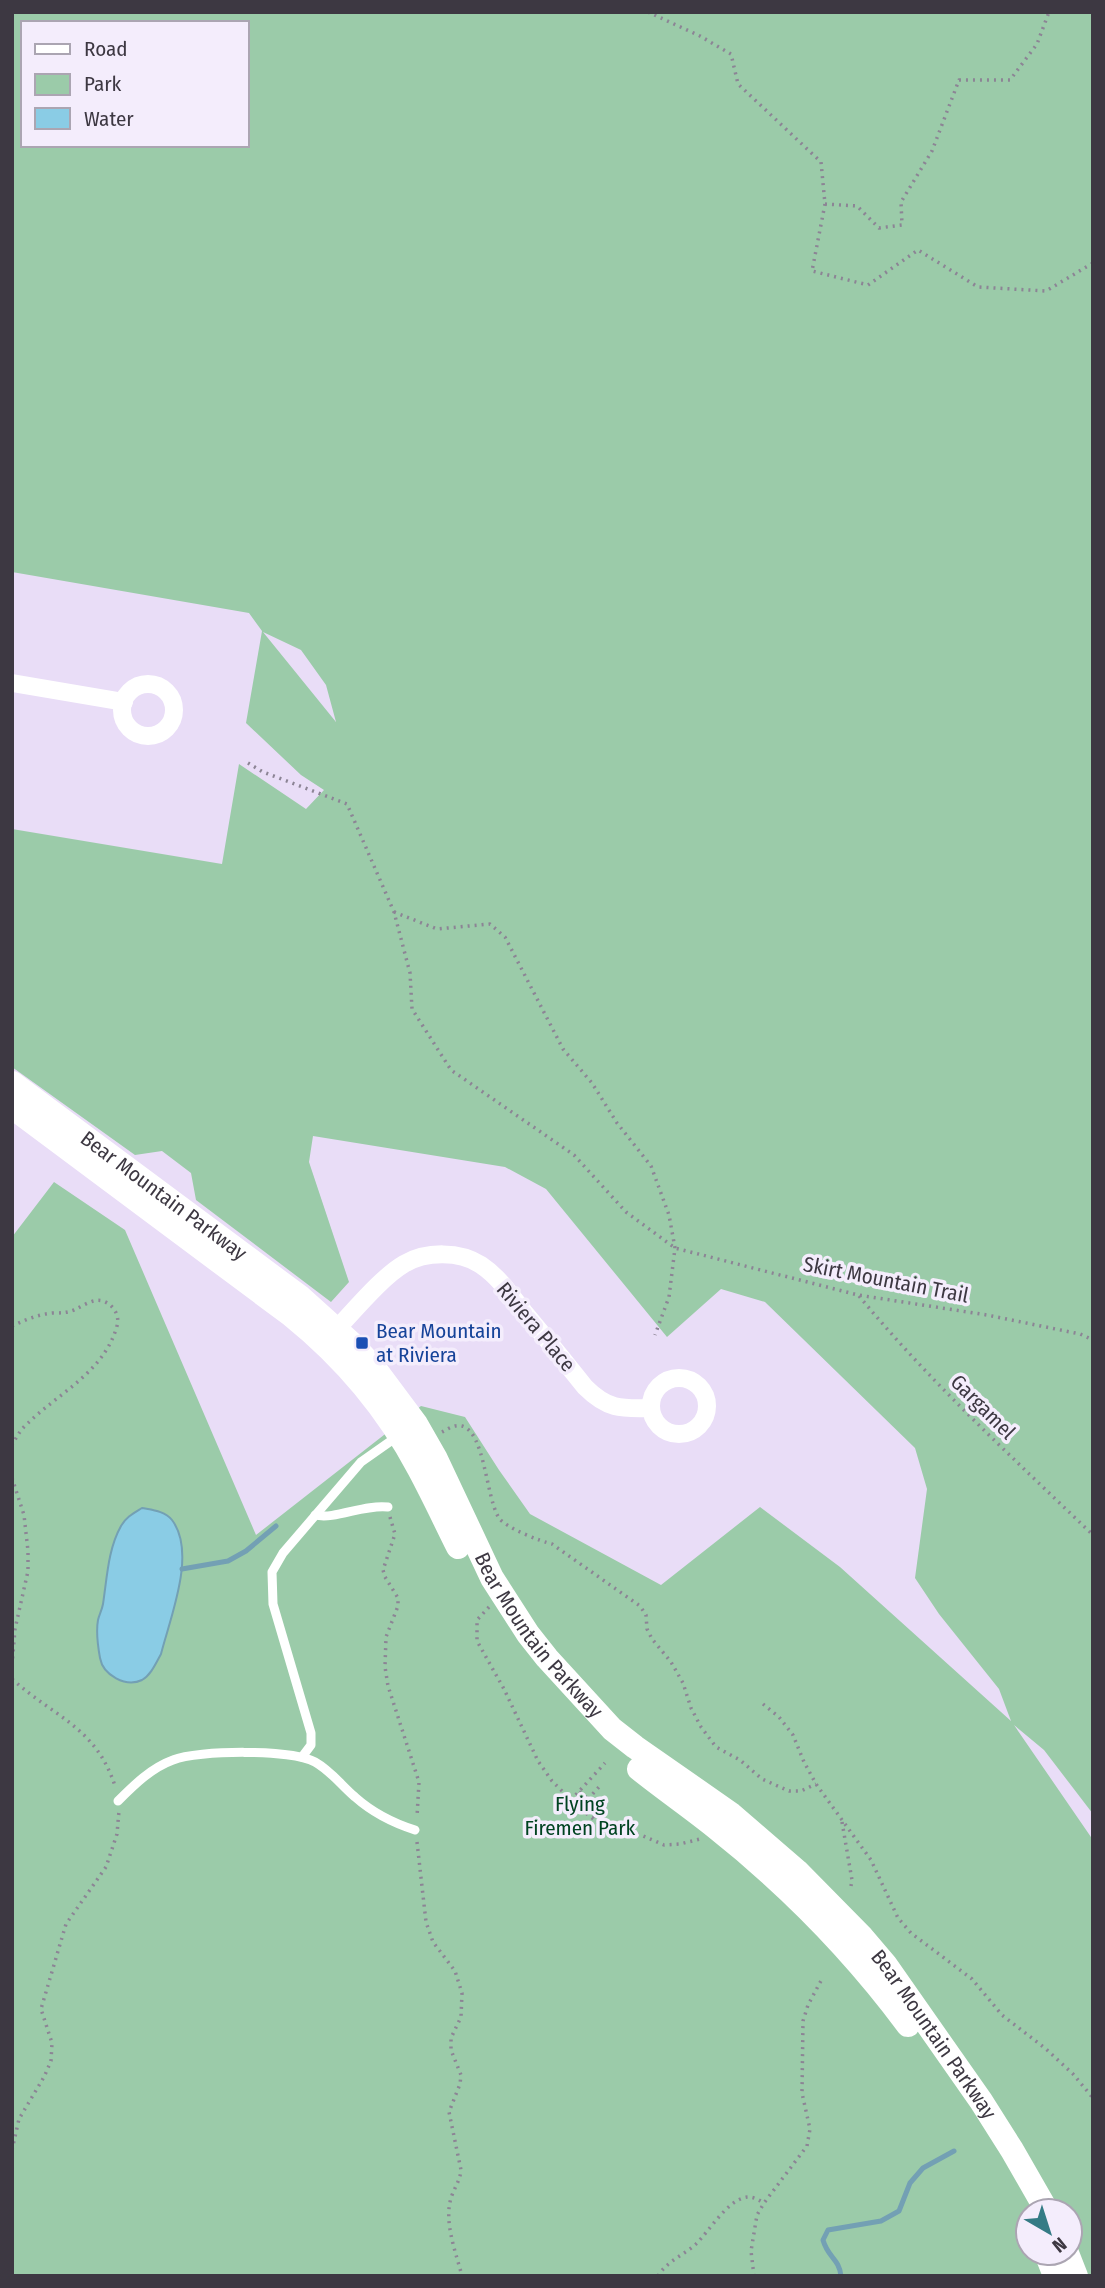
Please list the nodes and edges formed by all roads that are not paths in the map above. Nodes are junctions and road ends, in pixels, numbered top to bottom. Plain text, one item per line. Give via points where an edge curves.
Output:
1 (12, 683) edge
2 (124, 702) dead end
3 (12, 1083) edge
4 (12, 1107) edge
5 (330, 1336) junction
6 (651, 1408) dead end
7 (399, 1435) junction
8 (388, 1507) road end
9 (315, 1515) junction
10 (302, 1756) junction
11 (118, 1801) road end
12 (415, 1830) road end
13 (1020, 2197) edge
14 (1039, 2197) edge

1 - 2 street
3 - 5 street, Bear Mountain Parkway via 300,1297
4 - 5 street, Bear Mountain Parkway via 291,1315
5 - 6 street, Riviera Place via 405,1262 441,1254 462,1257 499,1281 598,1399 613,1407
5 - 7 street, Bear Mountain Parkway
5 - 14 street, Bear Mountain Parkway via 374,1369 416,1424 492,1578 547,1658 612,1729 731,1814 797,1871 862,1937 981,2101
7 - 9 lane via 361,1462
7 - 13 street, Bear Mountain Parkway via 491,1605 536,1667 601,1738 741,1848 848,1951 969,2109
8 - 9 lane
9 - 10 lane via 272,1572 272,1604 311,1733 311,1745
10 - 11 lane via 206,1753 173,1759 138,1780
10 - 12 lane via 323,1767 373,1812

